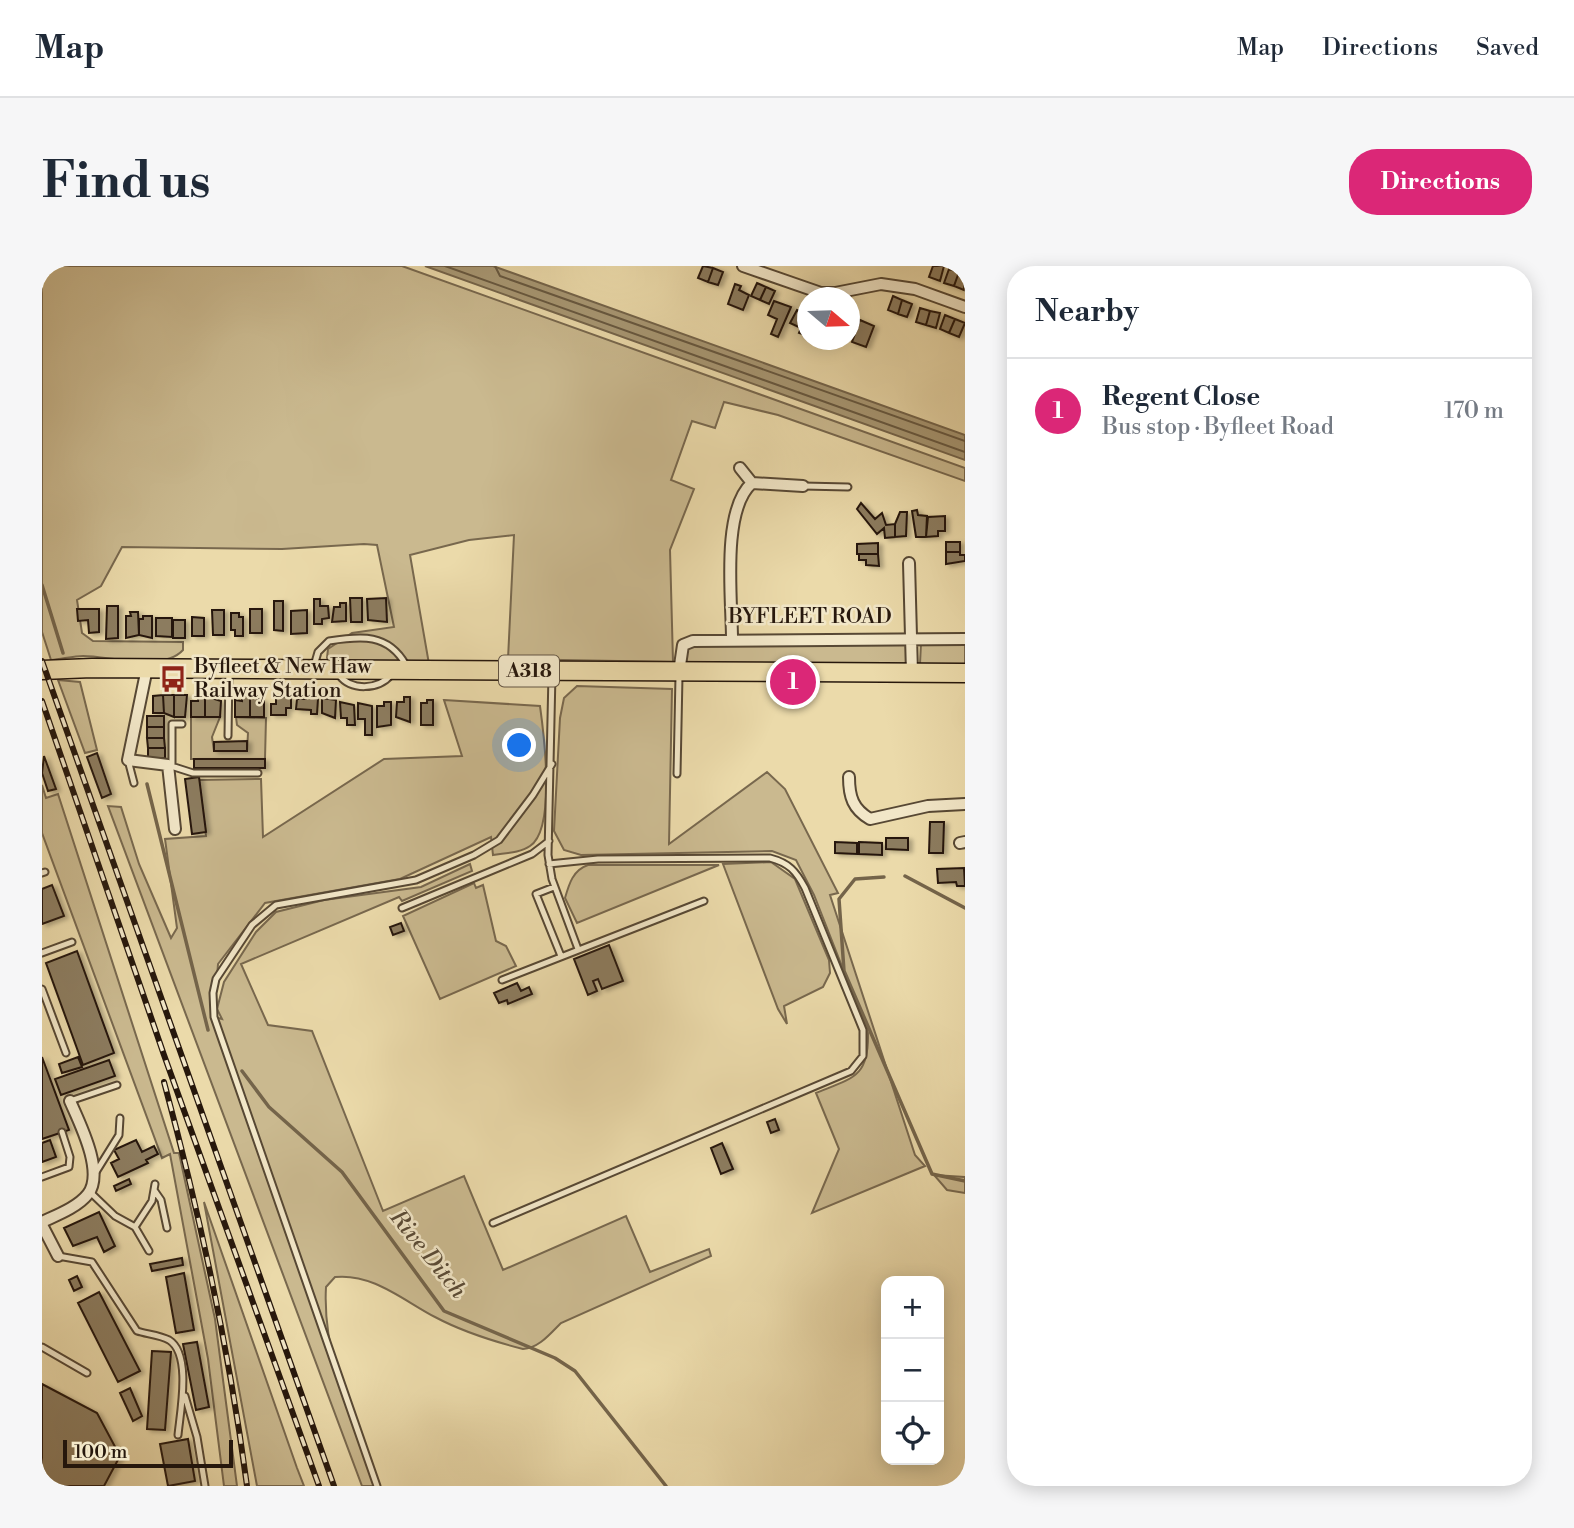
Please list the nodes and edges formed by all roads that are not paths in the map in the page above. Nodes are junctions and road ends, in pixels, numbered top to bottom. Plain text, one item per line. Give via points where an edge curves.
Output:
1 (743, 266) edge
2 (965, 307) edge
3 (740, 468) dead end
4 (752, 483) junction
5 (803, 486) joint
6 (848, 487) dead end
7 (909, 564) dead end
8 (732, 639) junction
9 (911, 639) junction
10 (965, 639) edge
11 (147, 668) junction
12 (229, 669) junction
13 (313, 669) junction
14 (42, 670) edge
15 (402, 670) junction
16 (552, 671) junction
17 (679, 671) junction
18 (912, 673) junction
19 (965, 673) edge
20 (182, 724) dead end
21 (228, 736) dead end
22 (128, 760) junction
23 (552, 764) junction
24 (170, 766) junction
25 (258, 773) dead end
26 (677, 774) dead end
27 (847, 777) dead end
28 (134, 783) dead end
29 (965, 804) edge
30 (175, 829) dead end
31 (549, 841) junction
32 (550, 864) junction
33 (554, 887) junction
34 (704, 901) dead end
35 (402, 908) dead end
36 (72, 942) dead end
37 (578, 949) junction
38 (42, 953) edge
39 (561, 956) junction
40 (502, 980) dead end
41 (42, 989) edge
42 (66, 1053) dead end
43 (117, 1085) dead end
44 (70, 1101) joint
45 (120, 1118) dead end
46 (62, 1132) dead end
47 (42, 1177) edge
48 (93, 1178) junction
49 (90, 1192) junction
50 (42, 1223) edge
51 (493, 1223) dead end
52 (135, 1227) junction
53 (167, 1228) dead end
54 (149, 1251) dead end
55 (58, 1256) joint
56 (42, 1347) edge
57 (87, 1373) dead end
58 (184, 1393) junction
59 (178, 1435) dead end
60 (205, 1486) edge
61 (377, 1486) edge

1 - 2 street via 821,293 881,284 915,289
3 - 4 street
4 - 5 street
4 - 8 street via 741,497 732,537
5 - 6 lane
7 - 9 street
8 - 9 street, BYFLEET ROAD
8 - 17 street, BYFLEET ROAD via 684,645
9 - 10 street, BYFLEET ROAD
9 - 18 street
11 - 12 main road, A318
11 - 14 main road, A318
11 - 22 street
12 - 13 main road, A318
12 - 21 lane
13 - 15 main road, A318
13 - 15 lane via 328,640 360,637 398,651
15 - 16 main road, A318
16 - 17 main road, A318
16 - 23 lane
17 - 18 main road, A318
17 - 26 lane
18 - 19 main road, A318
20 - 24 lane via 172,724
22 - 24 street
22 - 28 lane
23 - 31 lane
23 - 61 lane via 499,840 416,880 276,905 252,925 214,986 214,1017
24 - 25 lane via 193,773
24 - 30 street
27 - 29 street via 854,806 870,819 928,806
31 - 32 lane
31 - 35 lane via 532,854
32 - 33 lane
32 - 51 lane via 598,859 783,861 805,888 863,1030 863,1056 852,1071
33 - 37 lane
33 - 39 lane via 536,894
34 - 37 lane
36 - 38 lane
37 - 39 lane
39 - 40 lane
41 - 42 lane
43 - 44 lane
44 - 48 street via 90,1152
45 - 48 lane via 119,1135
46 - 47 lane via 69,1167
48 - 49 street
49 - 50 street
49 - 52 lane via 114,1216
50 - 55 street
52 - 53 lane via 152,1201 154,1187
52 - 54 lane
55 - 58 lane via 92,1262 137,1331 169,1340 177,1350
56 - 57 lane
58 - 59 lane
58 - 60 lane

